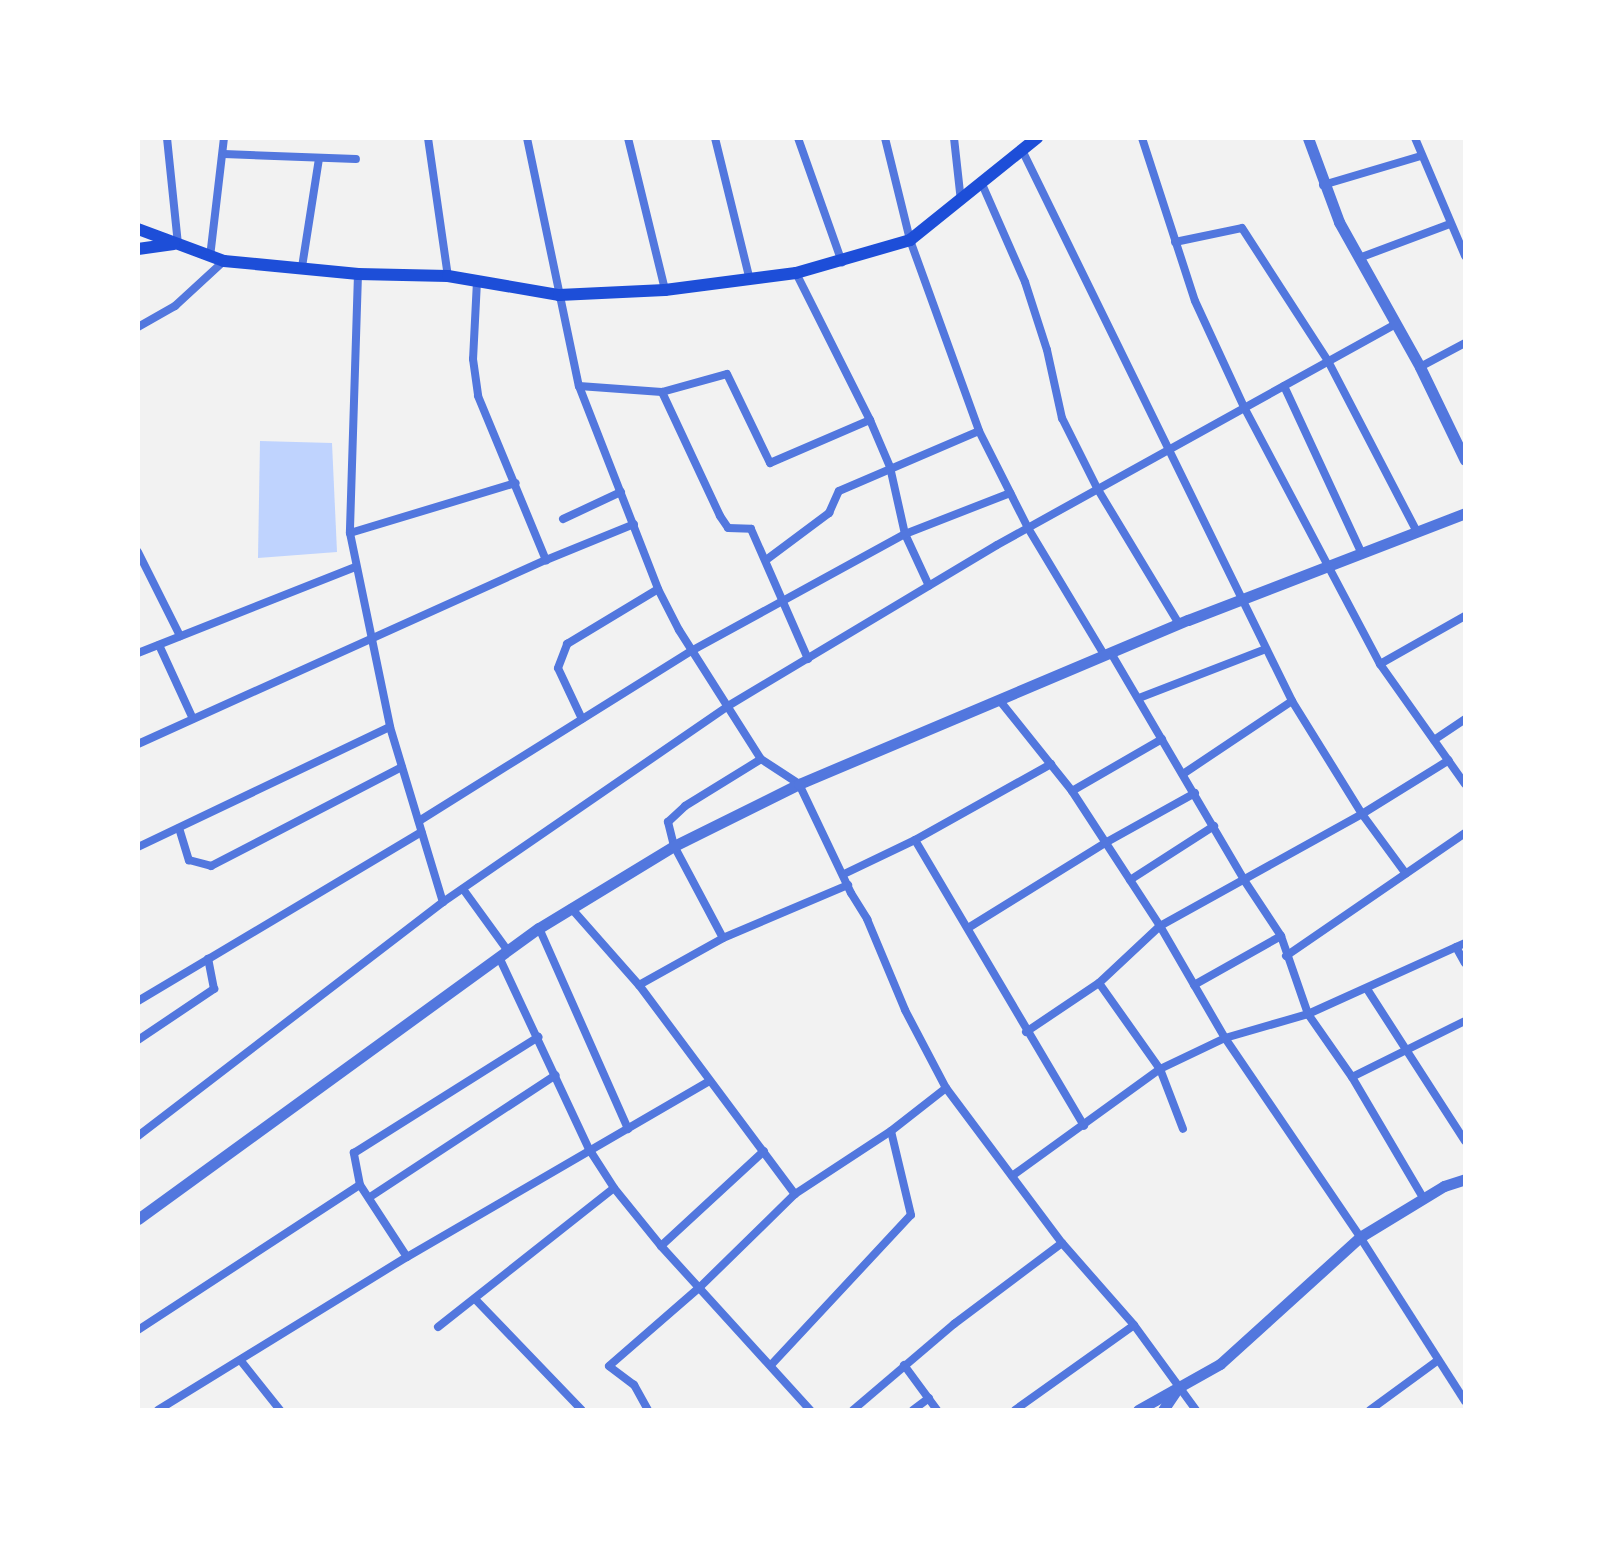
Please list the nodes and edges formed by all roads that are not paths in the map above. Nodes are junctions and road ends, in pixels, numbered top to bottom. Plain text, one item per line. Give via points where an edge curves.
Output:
1 (167, 138) edge
2 (224, 138) edge
3 (428, 138) edge
4 (527, 138) edge
5 (628, 138) edge
6 (715, 138) edge
7 (798, 138) edge
8 (885, 138) edge
9 (954, 138) edge
10 (1037, 138) edge
11 (1142, 138) edge
12 (1308, 138) edge
13 (1415, 138) edge
14 (1022, 150) junction
15 (224, 154) junction
16 (1421, 156) junction
17 (319, 158) junction
18 (356, 159) dead end
19 (982, 184) junction
20 (1323, 185) junction
21 (961, 201) junction
22 (1450, 224) junction
23 (138, 229) edge
24 (910, 240) junction
25 (1175, 242) junction
26 (178, 244) junction
27 (138, 249) edge
28 (1465, 256) edge
29 (210, 257) junction
30 (1359, 258) junction
31 (224, 261) junction
32 (842, 262) junction
33 (302, 267) junction
34 (796, 273) junction
35 (358, 274) junction
36 (448, 276) junction
37 (750, 280) junction
38 (477, 281) junction
39 (665, 290) junction
40 (559, 295) junction
41 (1396, 324) junction
42 (138, 327) edge
43 (1465, 343) edge
44 (1328, 361) junction
45 (1420, 367) junction
46 (579, 386) junction
47 (1284, 386) junction
48 (662, 392) junction
49 (1245, 409) junction
50 (870, 420) junction
51 (979, 431) junction
52 (1168, 451) junction
53 (1465, 460) edge
54 (890, 467) junction
55 (516, 483) junction
56 (1097, 488) junction
57 (621, 492) junction
58 (1010, 493) junction
59 (1465, 513) edge
60 (563, 519) dead end
61 (634, 524) junction
62 (1028, 528) junction
63 (1417, 532) junction
64 (350, 533) junction
65 (905, 534) junction
66 (139, 554) edge
67 (1362, 554) junction
68 (546, 560) junction
69 (766, 560) junction
70 (1330, 564) junction
71 (355, 567) junction
72 (929, 586) junction
73 (658, 589) junction
74 (1244, 597) junction
75 (784, 602) junction
76 (1465, 616) edge
77 (1179, 624) junction
78 (180, 636) junction
79 (373, 636) junction
80 (159, 645) junction
81 (1266, 649) junction
82 (693, 650) junction
83 (138, 653) edge
84 (1108, 655) junction
85 (808, 659) junction
86 (1380, 664) junction
87 (1139, 698) junction
88 (1000, 701) junction
89 (1292, 701) junction
90 (728, 706) junction
91 (193, 719) junction
92 (582, 719) junction
93 (1465, 719) edge
94 (390, 727) junction
95 (1162, 739) junction
96 (1434, 740) junction
97 (138, 744) edge
98 (761, 759) junction
99 (1449, 760) junction
100 (1051, 764) junction
101 (402, 767) junction
102 (1183, 774) junction
103 (799, 784) junction
104 (1465, 784) edge
105 (1072, 791) junction
106 (1195, 793) junction
107 (1362, 814) junction
108 (419, 821) junction
109 (1214, 826) junction
110 (179, 828) junction
111 (422, 832) junction
112 (1465, 833) edge
113 (915, 840) junction
114 (1105, 843) junction
115 (674, 846) junction
116 (138, 847) edge
117 (844, 874) junction
118 (1406, 874) junction
119 (1130, 880) junction
120 (1244, 880) junction
121 (848, 885) junction
122 (463, 889) junction
123 (443, 902) junction
124 (571, 908) junction
125 (1160, 926) junction
126 (539, 928) junction
127 (968, 928) junction
128 (1281, 936) junction
129 (723, 938) junction
130 (1465, 943) edge
131 (1456, 947) junction
132 (504, 954) junction
133 (1286, 956) junction
134 (208, 959) junction
135 (1465, 963) edge
136 (1099, 983) junction
137 (639, 985) junction
138 (1194, 985) junction
139 (1367, 989) junction
140 (138, 1001) edge
141 (1308, 1014) junction
142 (1465, 1021) edge
143 (1026, 1032) junction
144 (538, 1037) junction
145 (1225, 1038) junction
146 (138, 1040) edge
147 (1408, 1048) junction
148 (1160, 1069) junction
149 (556, 1075) junction
150 (1352, 1077) junction
151 (710, 1081) junction
152 (946, 1088) junction
153 (1084, 1126) junction
154 (628, 1129) junction
155 (1183, 1129) dead end
156 (891, 1131) junction
157 (138, 1136) edge
158 (1465, 1141) edge
159 (589, 1149) junction
160 (764, 1151) junction
161 (1012, 1176) junction
162 (1465, 1179) edge
163 (360, 1185) junction
164 (614, 1188) junction
165 (795, 1194) junction
166 (370, 1197) junction
167 (1424, 1199) junction
168 (138, 1219) edge
169 (1360, 1237) junction
170 (1062, 1243) junction
171 (661, 1246) junction
172 (407, 1257) junction
173 (700, 1287) junction
174 (475, 1299) junction
175 (1134, 1325) junction
176 (438, 1327) dead end
177 (138, 1330) edge
178 (241, 1361) junction
179 (1437, 1361) junction
180 (771, 1365) junction
181 (904, 1365) junction
182 (1179, 1388) junction
183 (929, 1398) junction
184 (1465, 1401) edge
185 (170, 1407) edge
186 (158, 1410) edge
187 (280, 1410) edge
188 (582, 1410) edge
189 (648, 1410) edge
190 (810, 1410) edge
191 (853, 1410) edge
192 (913, 1410) edge
193 (937, 1410) edge
194 (1015, 1410) edge
195 (1138, 1410) edge
196 (1163, 1410) edge
197 (1196, 1410) edge
198 (1370, 1410) edge

1 - 26 street
2 - 15 street
3 - 36 street
4 - 40 street
5 - 39 street
6 - 37 street
7 - 32 street
8 - 24 street
9 - 21 street
10 - 14 main road
11 - 25 street
12 - 20 street
13 - 16 street
14 - 19 main road
14 - 52 street
15 - 17 street
15 - 29 street
16 - 20 street
16 - 22 street
17 - 18 street
17 - 33 street
19 - 21 main road
19 - 56 street via 1025,282 1062,418
20 - 30 street
21 - 24 main road
22 - 28 street
22 - 30 street
23 - 26 main road
24 - 32 main road
24 - 51 street
25 - 44 street via 1242,228
25 - 49 street via 1195,301
26 - 27 main road
26 - 29 main road
29 - 31 main road
30 - 41 street
31 - 33 main road
31 - 42 street via 175,306
32 - 34 main road
33 - 35 main road
34 - 37 main road
34 - 50 street
35 - 36 main road
35 - 64 street
36 - 38 main road
37 - 39 main road
38 - 40 main road
38 - 55 street via 473,359 478,396
39 - 40 main road
40 - 46 street
41 - 44 street
41 - 45 street
43 - 45 street
44 - 47 street
44 - 63 street
45 - 53 street
46 - 48 street
46 - 57 street
47 - 49 street
47 - 67 street
48 - 50 street via 727,374 770,463
48 - 69 street via 720,516 728,528 751,529
49 - 52 street
49 - 70 street
50 - 54 street
51 - 54 street
51 - 58 street
52 - 56 street
52 - 74 street
54 - 65 street
54 - 69 street via 839,491 829,513
55 - 64 street
55 - 68 street
56 - 62 street
56 - 77 street
57 - 60 street
57 - 61 street
58 - 62 street
58 - 65 street
59 - 63 street
61 - 68 street
61 - 73 street
62 - 72 street
62 - 84 street
63 - 67 street
64 - 71 street
65 - 72 street
65 - 75 street
66 - 78 street
67 - 70 street
68 - 79 street
69 - 75 street
70 - 74 street
70 - 86 street
71 - 78 street
71 - 79 street
72 - 85 street
73 - 82 street
73 - 92 street via 567,644 558,668
74 - 77 street
74 - 81 street
75 - 82 street
75 - 85 street
76 - 86 street
77 - 84 street
78 - 80 street
79 - 91 street
79 - 94 street
80 - 83 street
80 - 91 street
81 - 87 street
81 - 89 street
82 - 90 street
82 - 92 street
84 - 87 street
84 - 88 street
85 - 90 street
86 - 96 street
87 - 95 street
88 - 100 street
88 - 103 street
89 - 102 street
89 - 107 street
90 - 98 street
90 - 122 street
91 - 97 street
92 - 108 street
93 - 96 street
94 - 101 street
94 - 110 street
95 - 102 street
95 - 105 street
96 - 99 street
98 - 103 street
98 - 115 street via 668,822
99 - 104 street
99 - 107 street
100 - 105 street
100 - 113 street
101 - 108 street
101 - 110 street via 211,866 189,860
102 - 106 street
103 - 115 street
103 - 117 street
105 - 114 street
106 - 109 street
106 - 114 street
107 - 118 street
107 - 120 street
108 - 111 street
109 - 119 street
109 - 120 street
110 - 116 street
111 - 123 street
111 - 134 street
112 - 118 street
113 - 117 street
113 - 127 street
114 - 119 street
114 - 127 street
115 - 124 street
115 - 129 street
117 - 121 street
118 - 133 street
119 - 125 street
120 - 125 street
120 - 128 street
121 - 129 street
121 - 152 street
122 - 123 street
122 - 132 street
123 - 157 street
124 - 126 street
124 - 137 street
125 - 136 street
125 - 138 street
126 - 132 street
126 - 154 street
127 - 143 street
128 - 133 street
128 - 138 street
129 - 137 street
130 - 131 street
131 - 135 street
131 - 139 street
132 - 144 street
132 - 168 street
133 - 141 street
134 - 140 street
134 - 146 street via 214,989
136 - 143 street
136 - 148 street
137 - 151 street
138 - 145 street
139 - 141 street
139 - 147 street
141 - 145 street
141 - 150 street
142 - 147 street
143 - 153 street
144 - 149 street
144 - 163 street via 354,1153
145 - 148 street
145 - 169 street
147 - 150 street
147 - 158 street
148 - 153 street
148 - 155 street
149 - 159 street
149 - 166 street
150 - 167 street
151 - 154 street
151 - 160 street
152 - 156 street
152 - 161 street
153 - 161 street
154 - 159 street
156 - 165 street
156 - 180 street via 911,1215
159 - 164 street
159 - 172 street
160 - 165 street
160 - 171 street
161 - 170 street
162 - 167 street
163 - 166 street
163 - 177 street
164 - 171 street
164 - 174 street
165 - 173 street
166 - 172 street
167 - 169 street
169 - 179 street
169 - 182 street via 1220,1364
170 - 175 street
170 - 181 street
171 - 173 street
172 - 178 street
173 - 180 street
173 - 189 street via 609,1366 634,1385
174 - 176 street
174 - 188 street
175 - 182 street
175 - 194 street
178 - 185 street
178 - 187 street
179 - 184 street
179 - 198 street
180 - 190 street
181 - 183 street
181 - 191 street
182 - 195 street
182 - 196 street
182 - 197 street
183 - 192 street
183 - 193 street
185 - 186 street

